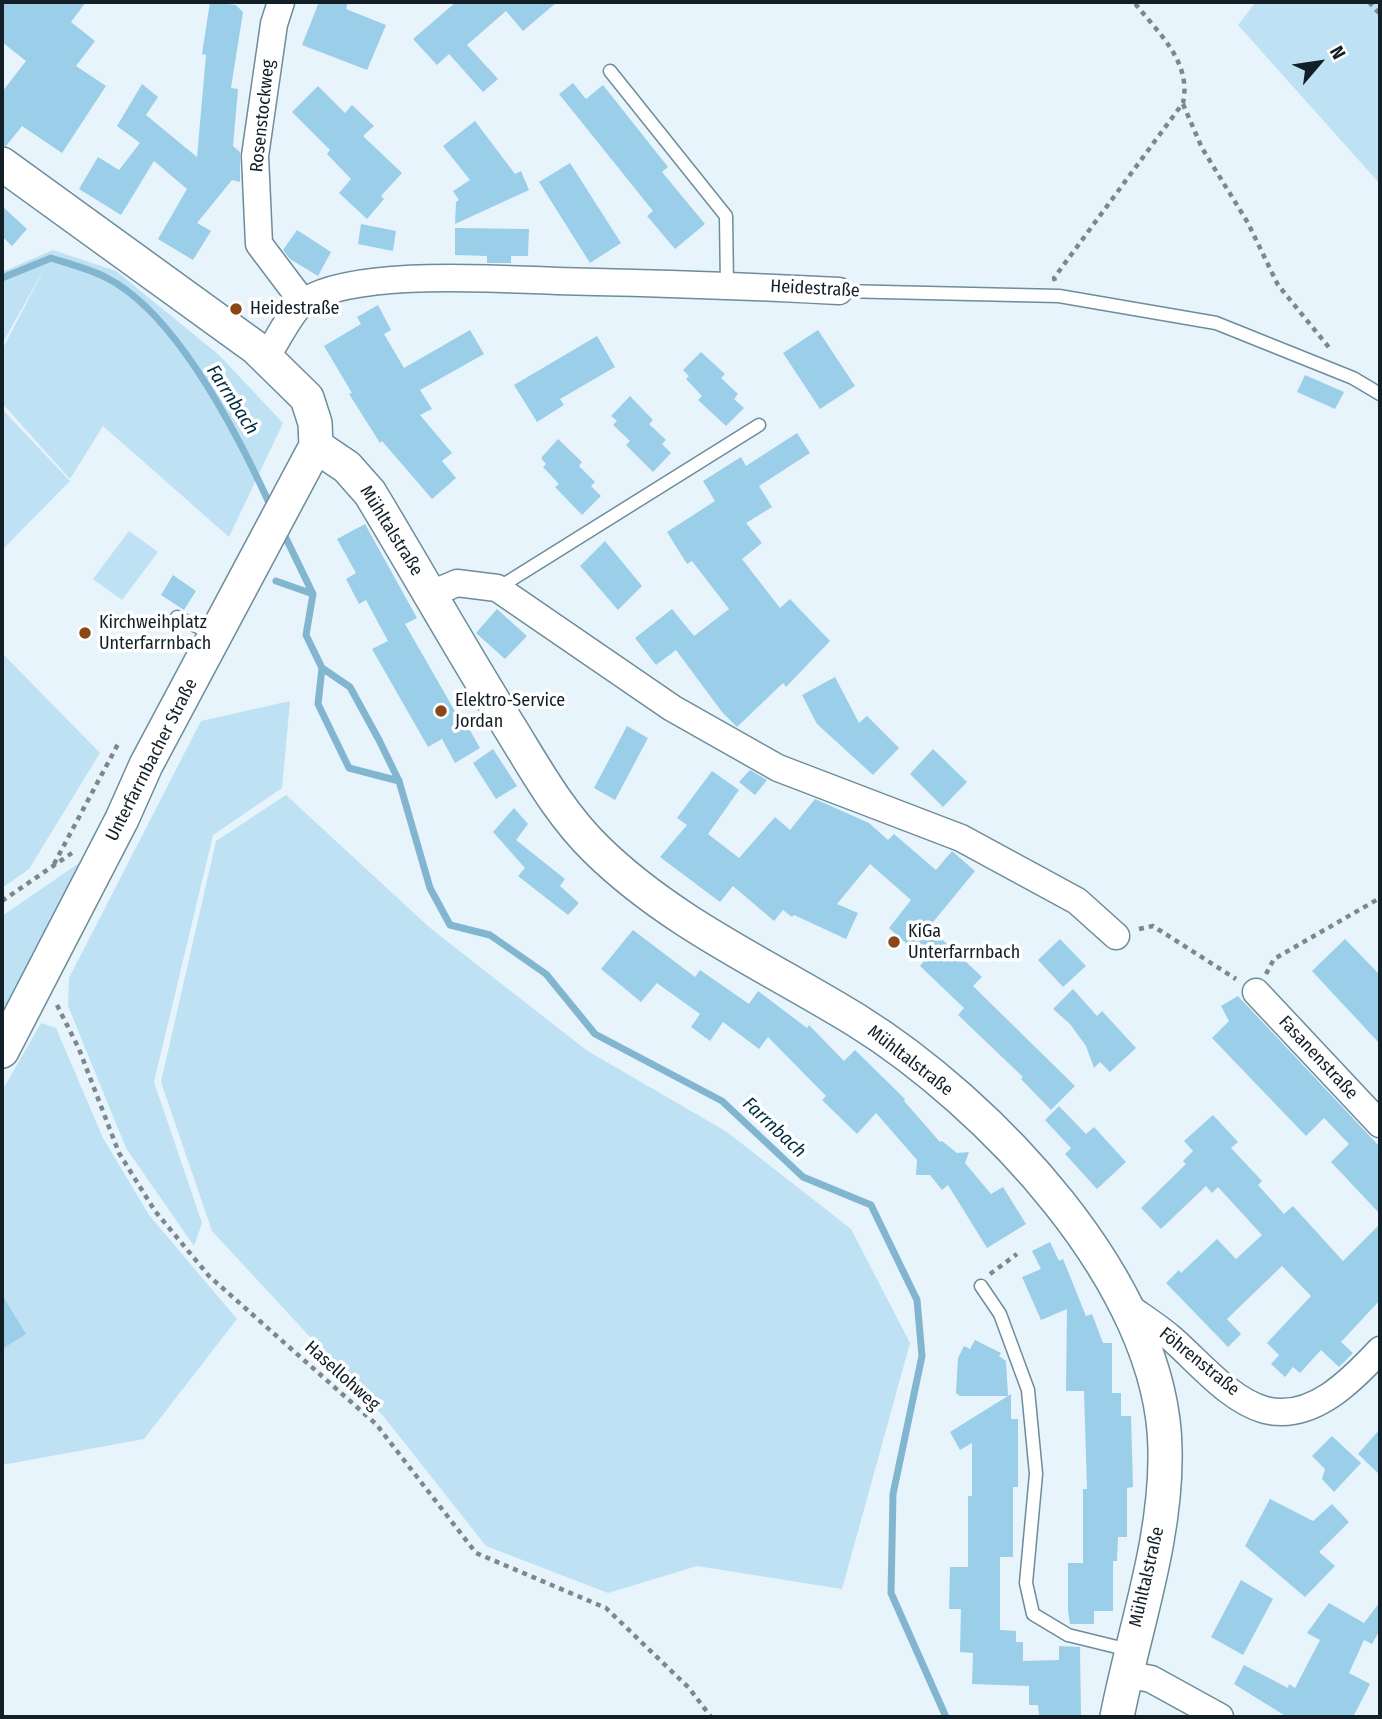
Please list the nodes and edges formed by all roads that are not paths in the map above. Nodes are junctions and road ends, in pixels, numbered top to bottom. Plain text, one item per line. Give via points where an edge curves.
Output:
1 (281, 2) edge
2 (610, 71) dead end
3 (2, 164) edge
4 (727, 285) junction
5 (839, 291) joint
6 (302, 302) junction
7 (266, 358) junction
8 (1380, 394) edge
9 (759, 425) dead end
10 (316, 446) junction
11 (497, 588) junction
12 (431, 594) junction
13 (177, 617) dead end
14 (216, 636) junction
15 (1116, 936) road end
16 (1256, 992) road end
17 (2, 1051) edge
18 (1380, 1125) edge
19 (981, 1286) road end
20 (1127, 1306) junction
21 (1380, 1350) edge
22 (1127, 1662) junction
23 (1116, 1717) edge
24 (1220, 1717) edge

1 - 6 street, Rosenstockweg via 255,156 259,244
2 - 4 lane via 726,216
3 - 7 street
4 - 5 street, Heidestraße
4 - 6 street, Heidestraße via 432,278 371,283
5 - 8 lane, Heidestraße via 1059,296 1216,323 1353,378
6 - 7 street
7 - 10 street via 307,398
9 - 11 lane
10 - 12 street, Mühltalstraße via 346,467 370,493
10 - 14 street, Unterfarrnbacher Straße
11 - 12 street, Mühltalstraße via 457,583
11 - 15 street, Mühltalstraße via 672,708 778,768 961,838 1077,901
12 - 20 street, Mühltalstraße via 550,793 595,848 681,919 865,1026 969,1107 1072,1219
13 - 14 lane
14 - 17 street, Unterfarrnbacher Straße
16 - 18 street, Fasanenstraße
19 - 22 lane, Mühltalstraße via 1000,1314 1028,1390 1036,1474 1026,1583 1033,1614 1068,1636
20 - 21 street, Föhrenstraße via 1169,1336 1234,1394 1266,1410 1292,1410 1332,1395
20 - 22 street, Mühltalstraße via 1154,1381 1166,1444 1155,1552
22 - 23 street, Mühltalstraße
22 - 24 street

